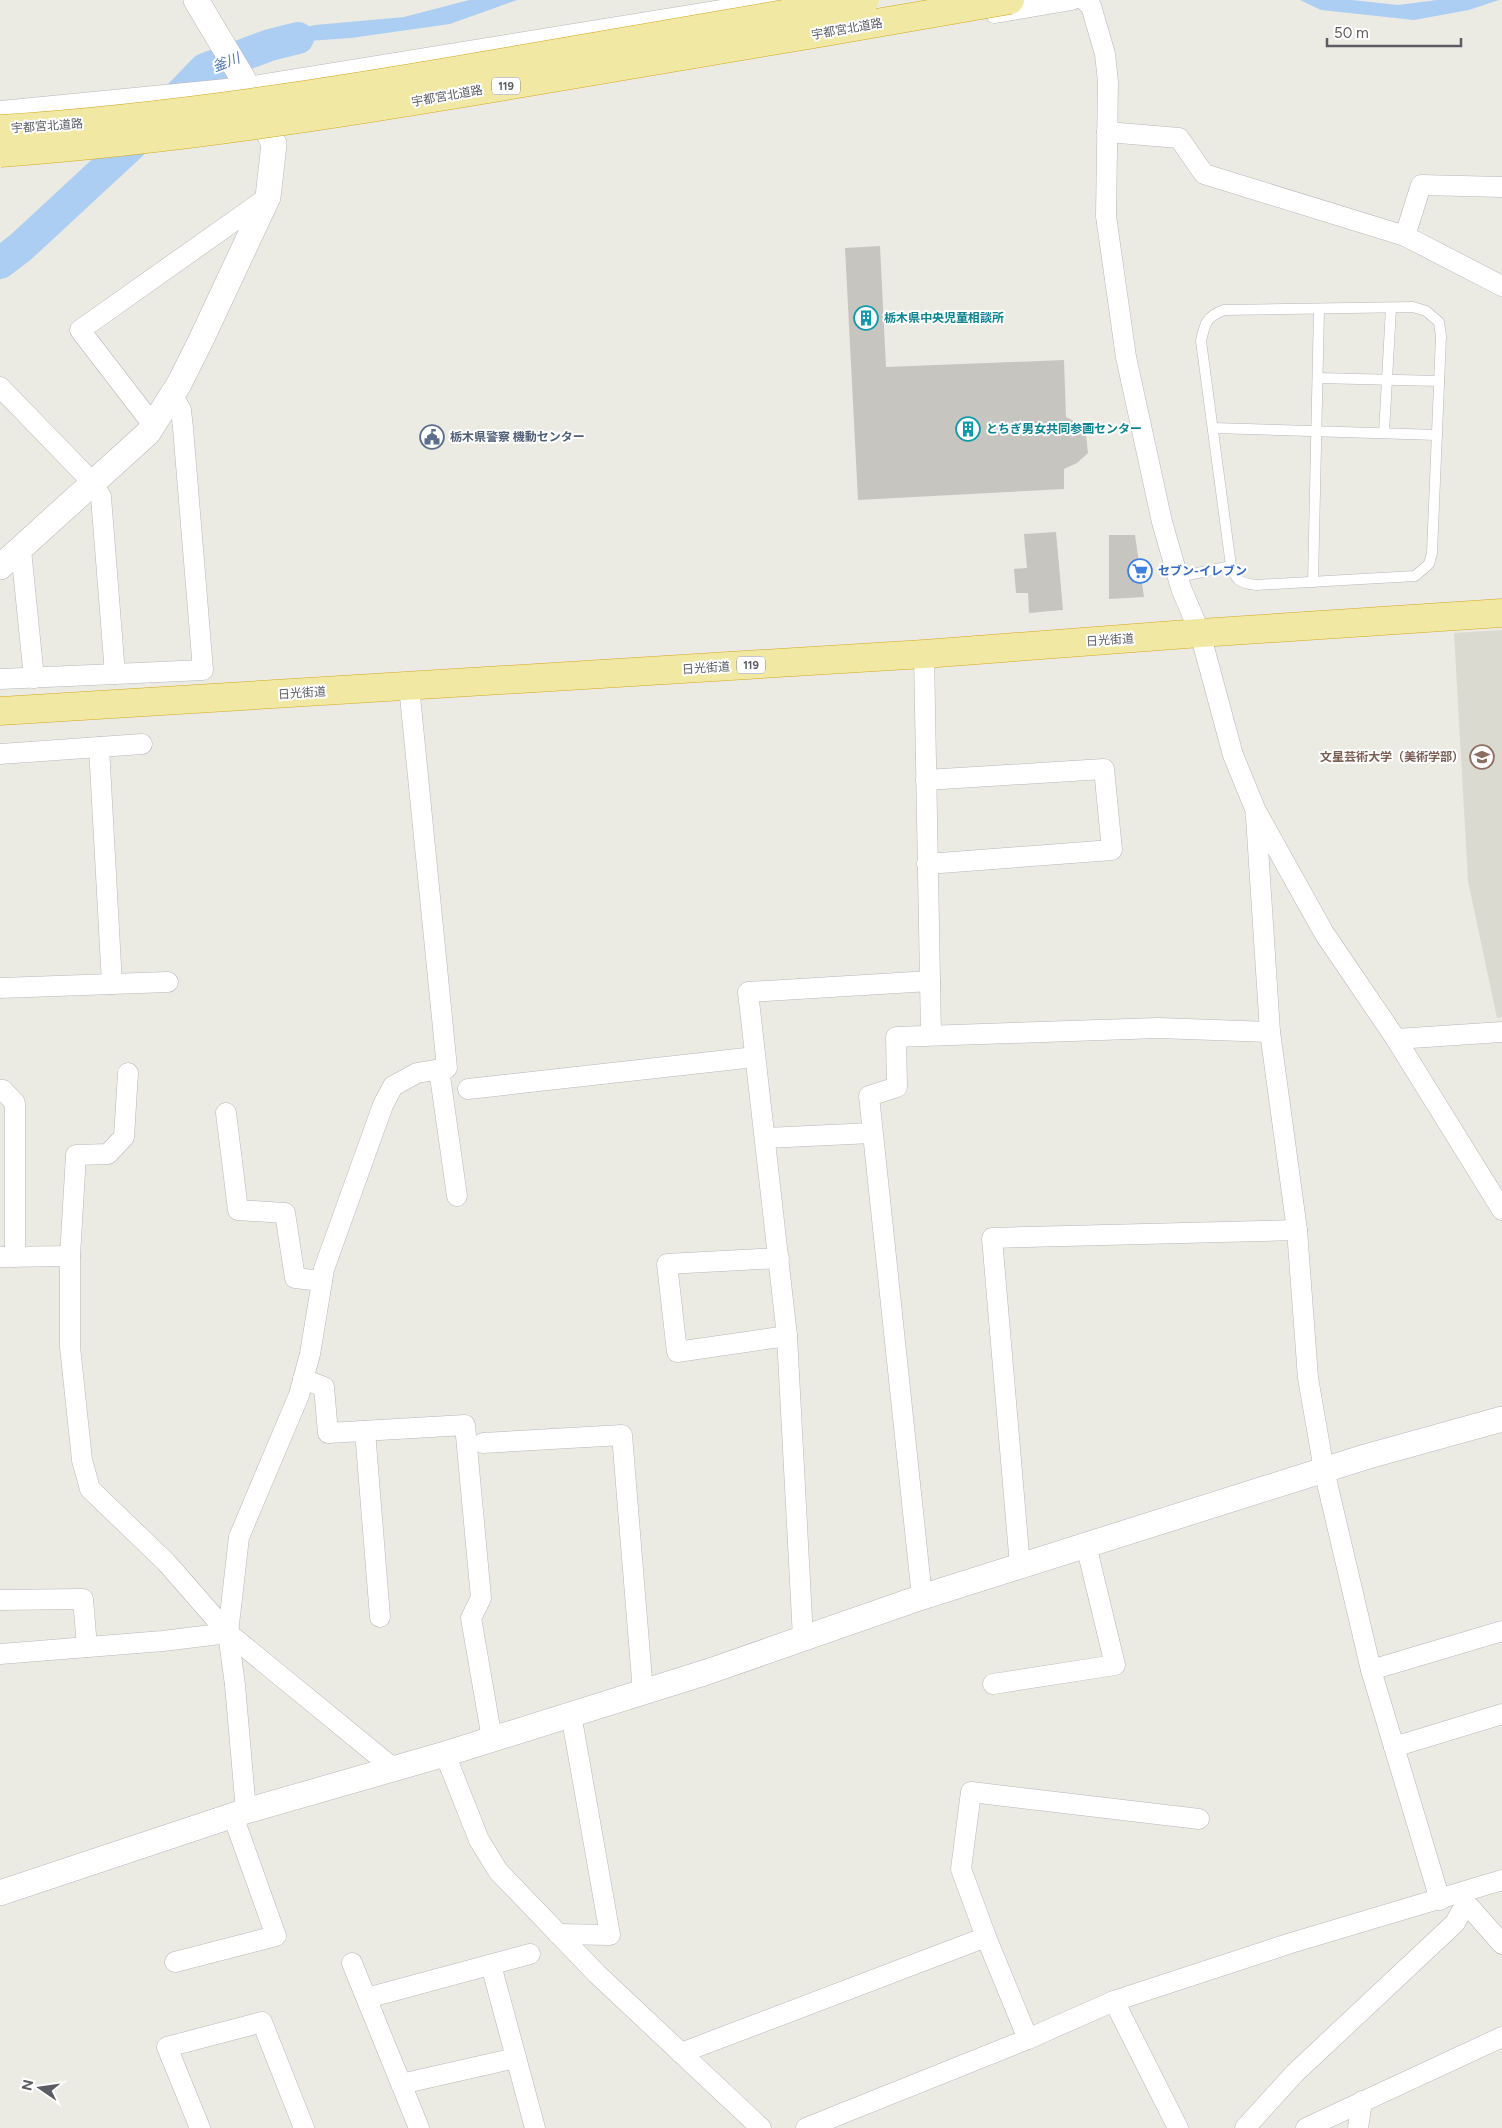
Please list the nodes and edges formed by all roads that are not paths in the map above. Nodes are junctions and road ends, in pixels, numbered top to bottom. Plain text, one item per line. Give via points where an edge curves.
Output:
1 (196, 0) edge
2 (783, 0) edge
3 (865, 0) edge
4 (1010, 0) edge
5 (1072, 0) edge
6 (1084, 0) edge
7 (244, 82) junction
8 (0, 111) edge
9 (0, 129) edge
10 (1107, 132) junction
11 (270, 133) junction
12 (0, 153) edge
13 (0, 162) edge
14 (1502, 187) edge
15 (268, 197) junction
16 (1405, 236) junction
17 (1502, 286) edge
18 (1391, 308) junction
19 (1319, 309) junction
20 (1318, 378) junction
21 (1387, 380) junction
22 (1439, 381) junction
23 (0, 387) edge
24 (172, 394) junction
25 (154, 425) junction
26 (1213, 428) junction
27 (1316, 431) junction
28 (1384, 434) junction
29 (1437, 435) junction
30 (93, 482) junction
31 (21, 550) junction
32 (1230, 566) junction
33 (0, 567) edge
34 (1178, 577) junction
35 (1313, 582) junction
36 (1502, 613) edge
37 (1200, 632) junction
38 (924, 654) junction
39 (115, 674) junction
40 (34, 678) junction
41 (0, 679) edge
42 (409, 686) junction
43 (0, 712) edge
44 (142, 744) dead end
45 (99, 747) junction
46 (0, 754) edge
47 (926, 780) junction
48 (1256, 811) junction
49 (927, 864) junction
50 (930, 981) junction
51 (168, 982) dead end
52 (112, 984) junction
53 (0, 988) edge
54 (1270, 1032) junction
55 (1502, 1032) edge
56 (931, 1035) junction
57 (1396, 1039) junction
58 (755, 1057) junction
59 (439, 1069) junction
60 (128, 1073) dead end
61 (468, 1089) dead end
62 (0, 1090) edge
63 (226, 1113) dead end
64 (872, 1133) junction
65 (766, 1138) junction
66 (457, 1196) dead end
67 (1502, 1210) edge
68 (1297, 1230) junction
69 (70, 1256) junction
70 (7, 1257) edge
71 (779, 1258) junction
72 (322, 1282) junction
73 (787, 1336) junction
74 (303, 1380) junction
75 (1502, 1419) edge
76 (365, 1431) junction
77 (483, 1444) dead end
78 (1324, 1470) junction
79 (1086, 1545) junction
80 (1020, 1566) junction
81 (922, 1597) junction
82 (0, 1600) edge
83 (380, 1617) dead end
84 (1502, 1631) edge
85 (228, 1633) junction
86 (804, 1638) junction
87 (87, 1647) junction
88 (0, 1654) edge
89 (1370, 1670) junction
90 (994, 1684) dead end
91 (643, 1692) junction
92 (571, 1714) junction
93 (1502, 1714) edge
94 (492, 1739) junction
95 (1394, 1747) junction
96 (445, 1754) junction
97 (393, 1768) junction
98 (240, 1813) junction
99 (1199, 1819) dead end
100 (1502, 1880) edge
101 (0, 1893) edge
102 (1455, 1899) junction
103 (558, 1934) junction
104 (986, 1937) junction
105 (1502, 1944) edge
106 (530, 1954) dead end
107 (175, 1962) dead end
108 (352, 1963) dead end
109 (491, 1965) junction
110 (367, 1998) junction
111 (1114, 2001) junction
112 (1502, 2037) edge
113 (1028, 2039) junction
114 (681, 2052) junction
115 (516, 2058) junction
116 (401, 2084) junction
117 (1362, 2101) junction
118 (829, 2124) edge
119 (200, 2128) edge
120 (304, 2128) edge
121 (419, 2128) edge
122 (535, 2128) edge
123 (762, 2128) edge
124 (806, 2128) edge
125 (1178, 2128) edge
126 (1245, 2128) edge
127 (1306, 2128) edge
128 (1358, 2128) edge

1 - 7 street
2 - 7 street
3 - 9 highway, 宇都宮北道路 / 119, bridge via 412,78 240,104 77,124
4 - 12 highway, 宇都宮北道路 / 119, bridge via 264,125
5 - 11 street
6 - 10 street via 1090,6 1105,54
7 - 8 street
7 - 11 street
10 - 16 street via 1179,138 1204,174
10 - 34 street via 1106,216 1126,357 1162,522
11 - 13 street
11 - 15 street via 274,144
14 - 16 street via 1420,185
15 - 24 street
15 - 25 street via 80,330
16 - 17 street
18 - 19 lane
18 - 21 lane
18 - 22 lane via 1426,311 1440,322
19 - 20 lane
19 - 26 lane via 1224,310 1212,315 1205,324 1201,341
20 - 21 lane
20 - 27 lane
21 - 22 lane
21 - 28 lane
22 - 29 lane
23 - 30 street
24 - 25 street
24 - 39 street via 181,410 184,428 203,670
25 - 30 street
26 - 27 lane
26 - 32 lane
27 - 28 lane
27 - 35 lane
28 - 29 lane
29 - 35 lane via 1429,564 1415,576
30 - 31 street
30 - 39 street via 101,497
31 - 33 street
31 - 40 street
32 - 34 lane
32 - 35 lane via 1235,578 1245,584
34 - 37 street
36 - 37 highway, 日光街道 / 119
37 - 38 highway, 日光街道 / 119
37 - 48 street via 1233,755
38 - 42 highway, 日光街道 / 119
38 - 47 street
39 - 40 street
40 - 41 street
42 - 43 highway, 日光街道 / 119
42 - 59 street via 447,1068
44 - 45 street
45 - 46 street
45 - 52 street
47 - 49 street
47 - 49 street via 1104,769 1112,850
48 - 54 street
48 - 57 street via 1324,933
49 - 50 street
50 - 56 street
50 - 58 street via 748,992
51 - 52 street
52 - 53 street
54 - 56 street via 1158,1028
54 - 68 street
55 - 57 street
56 - 64 street via 896,1037 898,1087 868,1096
57 - 67 street
58 - 61 street
58 - 65 street
59 - 66 street
59 - 72 street via 417,1073 393,1086 350,1196
60 - 69 street via 124,1137 108,1154 76,1155
62 - 70 street via 16,1103
63 - 72 street via 238,1210 285,1213 295,1278
64 - 65 street
64 - 81 street
65 - 71 street
68 - 78 street via 1308,1378
68 - 80 street via 992,1238
69 - 70 street
69 - 85 street via 70,1347 82,1460 90,1489 166,1562
71 - 73 street
71 - 73 street via 667,1264 677,1352
72 - 74 street
73 - 86 street
74 - 76 street via 324,1387 328,1433
74 - 85 street via 300,1395 239,1537
75 - 78 street
76 - 83 street
76 - 94 street via 465,1425 481,1598 472,1618
77 - 91 street via 622,1435
78 - 79 street
78 - 89 street
79 - 80 street
79 - 90 street via 1115,1665
80 - 81 street
81 - 86 street
82 - 87 street via 83,1599
84 - 89 street
85 - 87 street
85 - 97 street
85 - 98 street via 236,1685
86 - 91 street
87 - 88 street
89 - 95 street
91 - 92 street
92 - 94 street
92 - 103 street via 610,1935
93 - 95 street
94 - 96 street
95 - 102 street
96 - 97 street
96 - 103 street via 479,1840 498,1871
97 - 98 street
98 - 101 street
98 - 107 street via 276,1936
99 - 104 street via 971,1792 961,1869
100 - 102 street
102 - 105 street
102 - 111 street via 1291,1944
102 - 126 street via 1455,1923 1294,2073
103 - 114 street
104 - 113 street
104 - 114 street
106 - 109 street
108 - 110 street
109 - 110 street
109 - 115 street
110 - 116 street
111 - 113 street
111 - 125 street
112 - 117 street
113 - 118 street
114 - 123 street
115 - 116 street
115 - 122 street
116 - 121 street
117 - 127 street
117 - 128 street
118 - 124 street
119 - 120 street via 167,2047 262,2022

